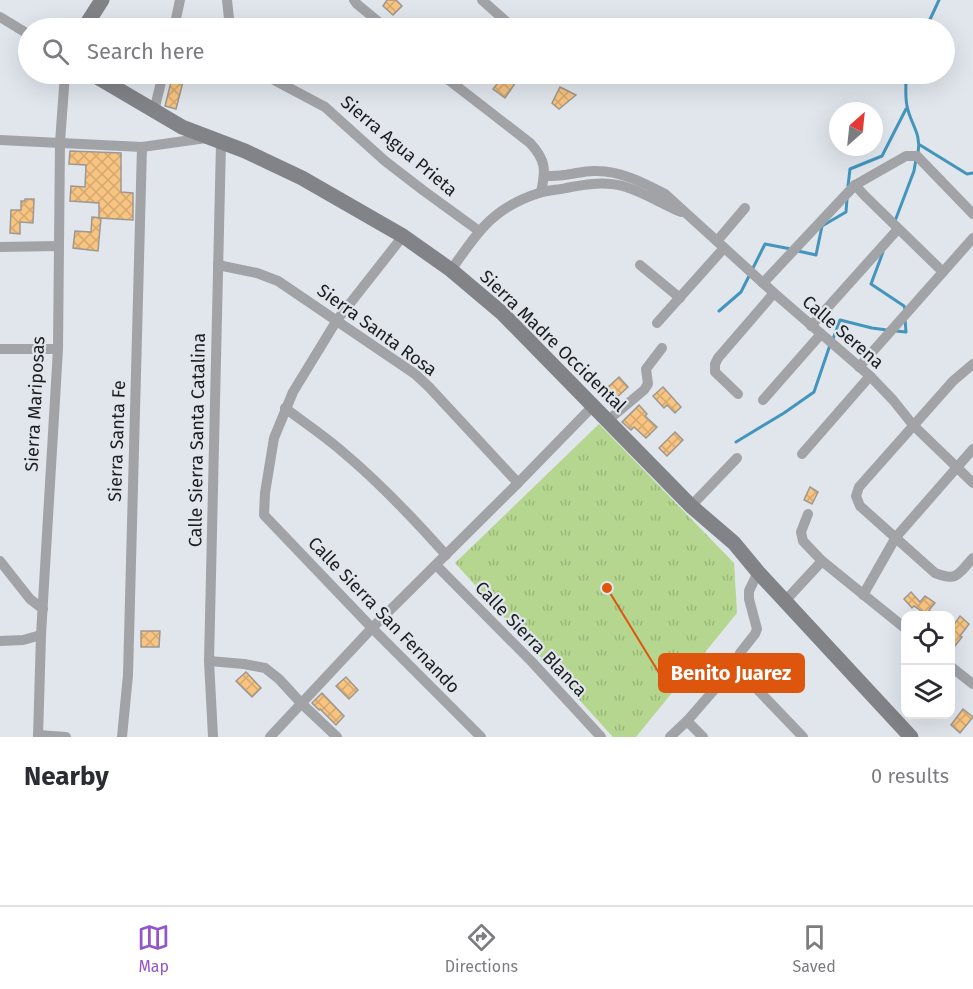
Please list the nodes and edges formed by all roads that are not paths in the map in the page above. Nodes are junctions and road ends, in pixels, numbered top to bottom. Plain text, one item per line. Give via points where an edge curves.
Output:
1 (102, 0) edge
2 (180, 0) edge
3 (227, 0) edge
4 (354, 0) edge
5 (482, 0) edge
6 (0, 17) edge
7 (90, 18) edge
8 (176, 18) edge
9 (229, 18) edge
10 (374, 18) edge
11 (502, 18) edge
12 (18, 28) edge
13 (64, 84) edge
14 (109, 84) edge
15 (161, 84) edge
16 (282, 84) edge
17 (454, 84) edge
18 (154, 111) junction
19 (0, 140) edge
20 (214, 140) junction
21 (60, 142) junction
22 (142, 147) junction
23 (544, 176) junction
24 (855, 185) junction
25 (541, 192) junction
26 (745, 208) dead end
27 (684, 213) junction
28 (973, 214) edge
29 (898, 229) junction
30 (479, 231) junction
31 (402, 236) junction
32 (973, 238) edge
33 (720, 245) junction
34 (59, 246) junction
35 (0, 247) edge
36 (218, 265) junction
37 (640, 265) dead end
38 (451, 270) junction
39 (943, 272) junction
40 (763, 283) junction
41 (774, 293) junction
42 (680, 298) junction
43 (337, 320) junction
44 (657, 323) dead end
45 (811, 326) junction
46 (821, 334) junction
47 (662, 348) dead end
48 (0, 349) edge
49 (58, 349) junction
50 (973, 364) edge
51 (859, 367) junction
52 (870, 376) junction
53 (738, 394) dead end
54 (763, 399) dead end
55 (593, 406) junction
56 (285, 408) junction
57 (607, 421) junction
58 (913, 425) junction
59 (973, 449) edge
60 (802, 454) dead end
61 (737, 458) dead end
62 (957, 468) junction
63 (518, 483) junction
64 (973, 483) edge
65 (692, 506) junction
66 (808, 514) dead end
67 (896, 537) junction
68 (446, 555) junction
69 (973, 558) edge
70 (0, 561) edge
71 (822, 561) junction
72 (436, 565) junction
73 (758, 572) junction
74 (863, 595) junction
75 (785, 601) junction
76 (42, 609) junction
77 (901, 625) edge
78 (372, 628) junction
79 (41, 635) junction
80 (0, 640) edge
81 (209, 661) junction
82 (735, 666) junction
83 (955, 669) edge
84 (973, 684) edge
85 (301, 703) junction
86 (687, 720) junction
87 (38, 736) edge
88 (66, 737) edge
89 (122, 737) edge
90 (213, 737) edge
91 (270, 737) edge
92 (337, 737) edge
93 (481, 737) edge
94 (602, 737) edge
95 (670, 737) edge
96 (703, 737) edge
97 (803, 737) edge
98 (911, 737) edge

1 - 7 street
2 - 8 street
3 - 9 street
4 - 10 street
5 - 11 street
6 - 12 street
13 - 21 street, Sierra Mariposas
14 - 18 street, Sierra Madre Occidental
15 - 18 street
16 - 30 street, Sierra Agua Prieta via 325,107 423,191
17 - 23 street via 539,152
18 - 20 street, Sierra Madre Occidental
19 - 21 street
20 - 22 street
20 - 31 street, Sierra Madre Occidental via 302,178
20 - 36 street, Calle Sierra Santa Catalina
21 - 22 street
21 - 34 street, Sierra Mariposas
22 - 89 street, Sierra Santa Fe via 128,675
23 - 25 street
23 - 27 street, Calle Serena via 612,172 664,194
24 - 28 street via 906,156 917,156
24 - 29 street
24 - 40 street
25 - 27 street, Calle Serena via 611,184
25 - 30 street, Calle Serena via 499,211
26 - 33 street
27 - 33 street, Calle Serena
29 - 39 street
29 - 45 street
30 - 38 street, Calle Serena
31 - 38 street, Sierra Madre Occidental
31 - 43 street
32 - 39 street
33 - 40 street, Calle Serena
33 - 42 street
34 - 35 street
34 - 49 street, Sierra Mariposas
36 - 43 street, Sierra Santa Rosa via 278,280
36 - 81 street, Calle Sierra Santa Catalina
37 - 42 street
38 - 55 street, Sierra Madre Occidental via 502,313
39 - 51 street
40 - 41 street, Calle Serena
41 - 45 street, Calle Serena
41 - 53 street via 715,364 715,372
42 - 44 street
43 - 56 street
43 - 63 street, Sierra Santa Rosa via 429,387
45 - 46 street, Calle Serena
46 - 51 street, Calle Serena
46 - 54 street
47 - 57 street via 646,369 646,389
48 - 49 street
49 - 76 street, Sierra Mariposas
50 - 58 street
51 - 52 street, Calle Serena
52 - 58 street, Calle Serena
52 - 60 street
55 - 57 street, Sierra Madre Occidental
55 - 63 street
56 - 68 street via 369,475
56 - 78 street, Calle Sierra San Fernando via 274,438 264,514
57 - 65 street, Sierra Madre Occidental
58 - 62 street, Calle Serena
58 - 67 street via 859,487 856,496 860,506
59 - 62 street
61 - 65 street
62 - 64 street, Calle Serena
62 - 67 street
63 - 68 street
65 - 73 street, Sierra Madre Occidental via 734,543
66 - 71 street via 802,538
67 - 69 street via 935,573 948,578 956,576
67 - 74 street
68 - 72 street
70 - 76 street
71 - 74 street
71 - 75 street
72 - 78 street
72 - 94 street, Calle Sierra Blanca
73 - 75 street, Sierra Madre Occidental
73 - 82 street via 749,599 757,628
74 - 77 street
75 - 98 street, Sierra Madre Occidental
76 - 79 street, Sierra Mariposas
78 - 85 street
78 - 93 street, Calle Sierra San Fernando
79 - 80 street
79 - 87 street, Sierra Mariposas
81 - 85 street via 265,668
81 - 90 street, Calle Sierra Santa Catalina
82 - 86 street
82 - 97 street
83 - 84 street
85 - 91 street
85 - 92 street
86 - 95 street
86 - 96 street
87 - 88 street

